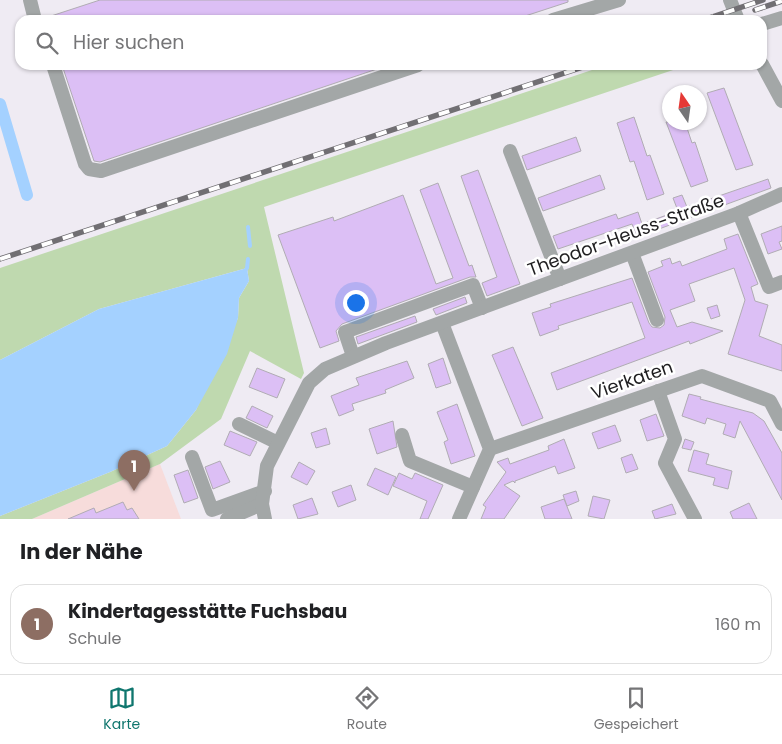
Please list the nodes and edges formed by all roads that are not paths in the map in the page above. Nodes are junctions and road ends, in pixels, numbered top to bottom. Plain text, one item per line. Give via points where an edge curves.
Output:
1 (30, 0) edge
2 (618, 0) edge
3 (730, 0) edge
4 (34, 15) edge
5 (568, 15) edge
6 (736, 15) edge
7 (782, 18) edge
8 (767, 22) edge
9 (55, 70) edge
10 (403, 70) edge
11 (765, 70) edge
12 (782, 101) edge
13 (510, 152) dead end
14 (782, 194) edge
15 (739, 213) junction
16 (632, 253) junction
17 (560, 279) junction
18 (782, 282) edge
19 (482, 308) junction
20 (656, 320) dead end
21 (442, 323) junction
22 (354, 356) junction
23 (658, 391) junction
24 (780, 418) edge
25 (240, 424) dead end
26 (402, 435) dead end
27 (278, 443) junction
28 (490, 449) junction
29 (192, 457) dead end
30 (473, 487) junction
31 (263, 498) junction
32 (227, 519) edge
33 (265, 519) edge
34 (459, 519) edge
35 (695, 519) edge

1 - 4 street
2 - 5 street
3 - 6 street
7 - 8 street
9 - 10 street via 85,164 89,169 101,170
11 - 12 street
13 - 17 street
14 - 15 street, Theodor-Heuss-Straße
15 - 16 street, Theodor-Heuss-Straße
15 - 18 street via 769,287
16 - 17 street, Theodor-Heuss-Straße
16 - 20 street
17 - 19 street, Theodor-Heuss-Straße
19 - 21 street, Theodor-Heuss-Straße
19 - 22 street via 473,284 345,332
21 - 22 street, Theodor-Heuss-Straße
21 - 28 street
22 - 27 street, Theodor-Heuss-Straße via 325,369 309,383
23 - 24 street, Vierkaten via 702,376 770,401
23 - 28 street, Vierkaten
23 - 35 street via 675,439 665,462
25 - 27 street
26 - 30 street via 410,461
27 - 31 street, Theodor-Heuss-Straße via 267,466
28 - 30 street
29 - 31 street via 212,510
30 - 34 street
31 - 32 street
31 - 33 street, Theodor-Heuss-Straße

